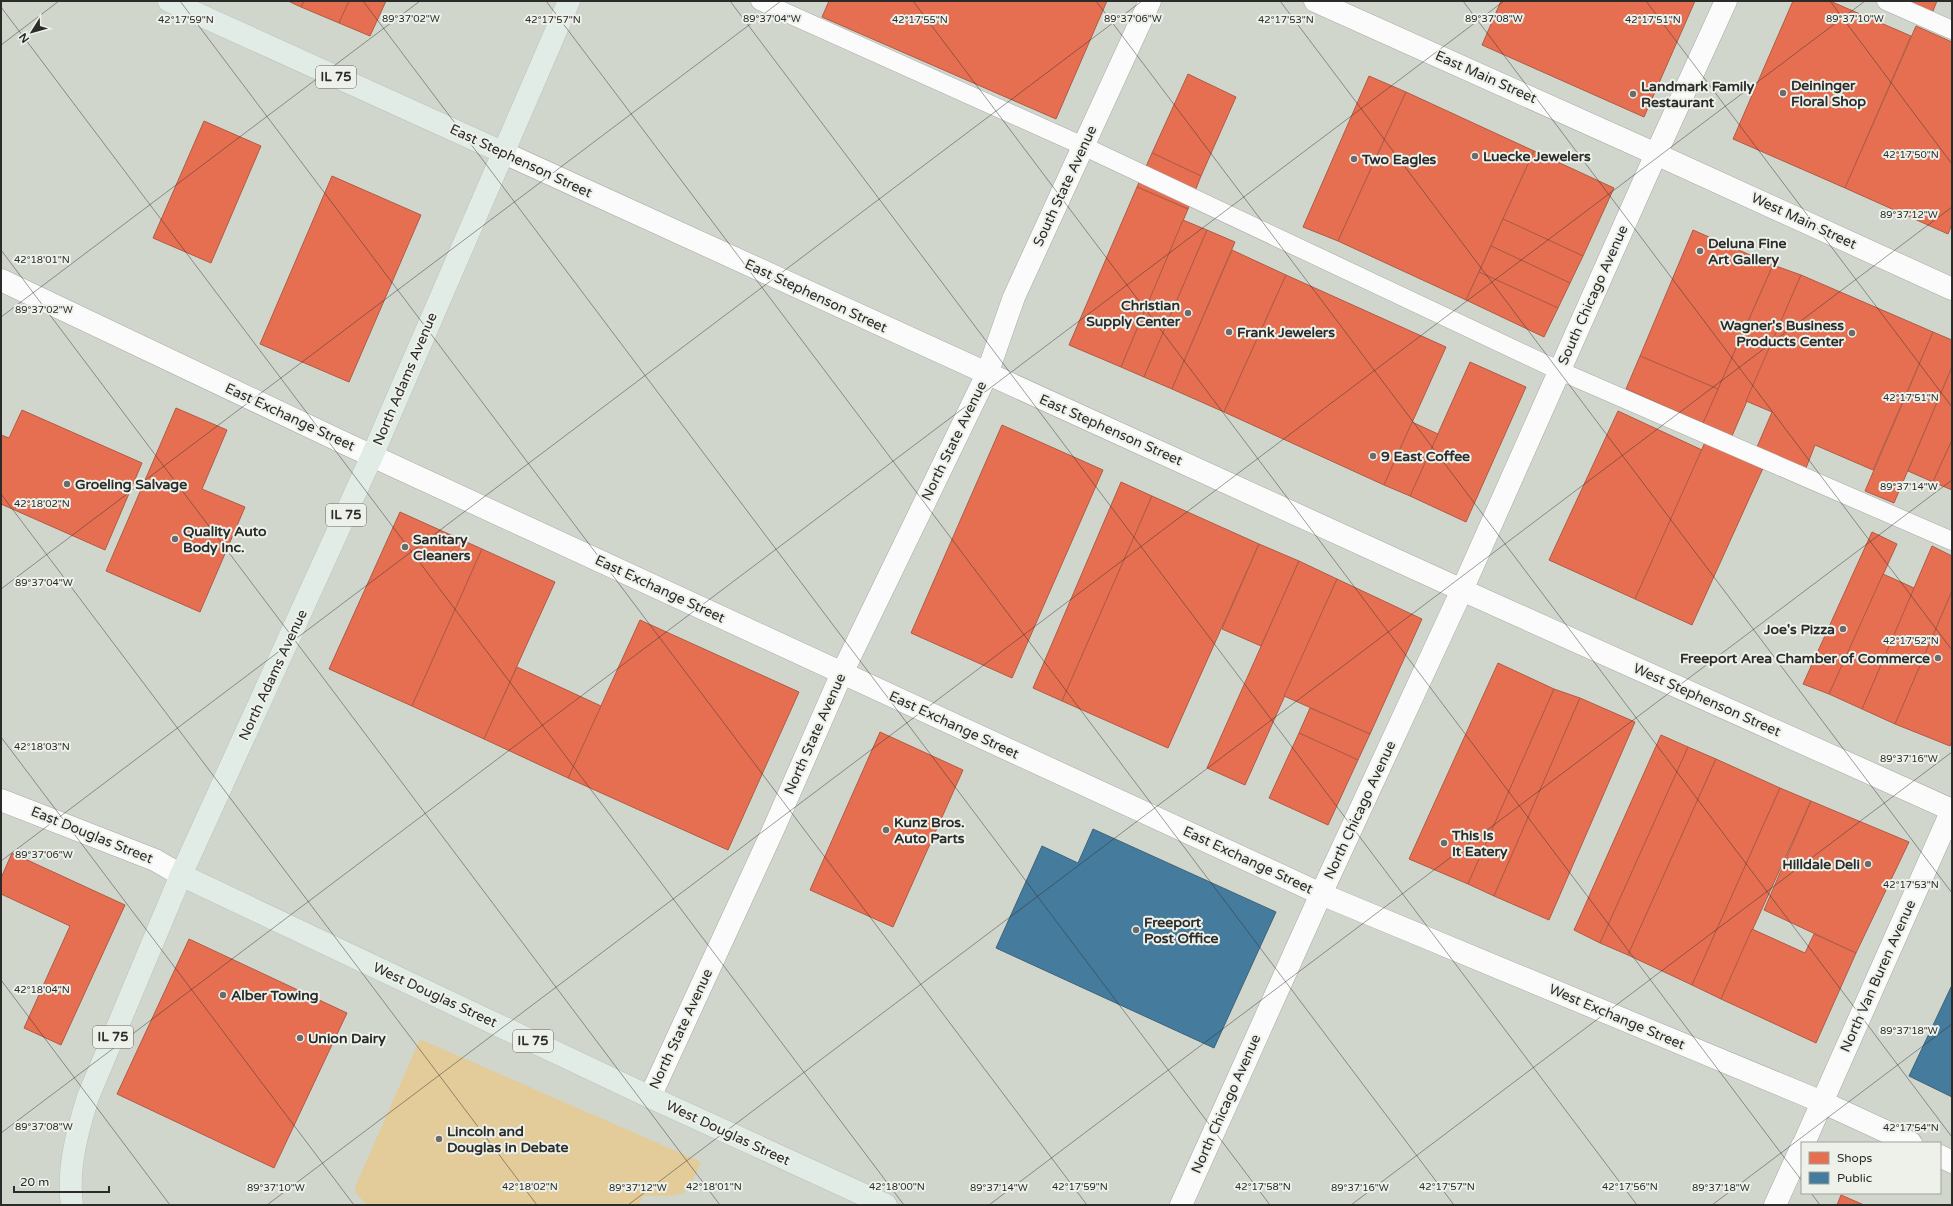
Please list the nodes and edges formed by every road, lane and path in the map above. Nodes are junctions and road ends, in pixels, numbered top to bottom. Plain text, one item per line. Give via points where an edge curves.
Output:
1 (169, 1) edge
2 (569, 1) edge
3 (760, 1) edge
4 (1150, 1) edge
5 (1315, 1) edge
6 (1726, 1) edge
7 (1886, 1) edge
8 (1952, 30) edge
9 (1083, 146) junction
10 (502, 152) junction
11 (1656, 154) junction
12 (1, 280) edge
13 (1952, 289) edge
14 (1560, 371) junction
15 (987, 374) junction
16 (372, 456) junction
17 (1952, 541) edge
18 (1462, 590) junction
19 (842, 673) junction
20 (1, 800) edge
21 (1952, 810) edge
22 (181, 875) junction
23 (1321, 894) junction
24 (650, 1097) junction
25 (1822, 1102) junction
26 (1804, 1142) edge
27 (1909, 1142) edge
28 (1801, 1148) edge
29 (1941, 1156) edge
30 (1952, 1162) edge
31 (72, 1205) edge
32 (886, 1205) edge
33 (1181, 1205) edge
34 (1775, 1205) edge

1 - 10 main road, East Stephenson Street / IL 75
2 - 10 main road, IL 75
3 - 9 lane
4 - 9 street, South State Avenue
5 - 11 street, East Main Street
6 - 11 street, South Chicago Avenue
7 - 8 lane
9 - 14 lane
9 - 15 street, South State Avenue via 1014,297
10 - 15 street, East Stephenson Street
10 - 16 main road, North Adams Avenue / IL 75
11 - 13 street, West Main Street
11 - 14 street, South Chicago Avenue
12 - 16 street, East Exchange Street
14 - 17 lane
14 - 18 street, South Chicago Avenue
15 - 18 street, East Stephenson Street
15 - 19 street, North State Avenue
16 - 19 street, East Exchange Street
16 - 22 main road, North Adams Avenue / IL 75
18 - 21 street, West Stephenson Street
18 - 23 street, North Chicago Avenue
19 - 23 street, East Exchange Street
19 - 24 street, North State Avenue
20 - 22 street, East Douglas Street via 155,860
21 - 25 street, North Van Buren Avenue
22 - 24 main road, West Douglas Street / IL 75
22 - 31 main road, North Adams Avenue / IL 75 via 88,1097 78,1129 69,1185
23 - 25 street, West Exchange Street
23 - 33 street, North Chicago Avenue
24 - 32 main road, West Douglas Street / IL 75
25 - 26 street, North Van Buren Avenue
25 - 27 street, West Exchange Street
28 - 34 street
29 - 30 street

